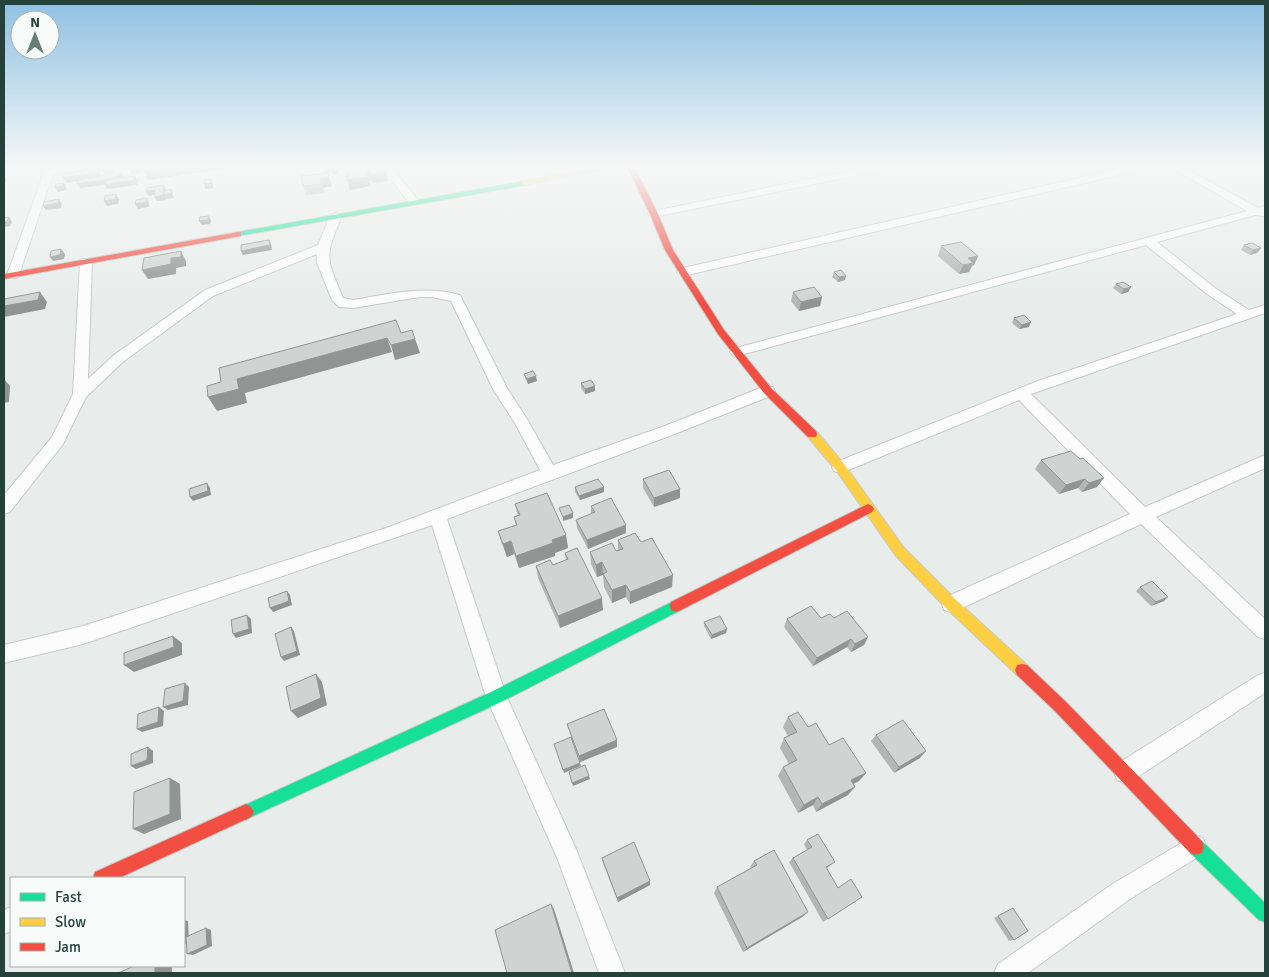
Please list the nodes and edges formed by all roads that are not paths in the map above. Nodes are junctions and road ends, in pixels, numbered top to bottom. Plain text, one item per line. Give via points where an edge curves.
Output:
1 (32, 212) edge
2 (361, 212) edge
3 (666, 212) edge
4 (946, 212) edge
5 (1262, 212) edge
6 (654, 214) joint
7 (336, 216) junction
8 (1149, 241) junction
9 (323, 247) junction
10 (86, 262) junction
11 (683, 272) junction
12 (9, 276) edge
13 (1265, 309) edge
14 (1247, 315) junction
15 (737, 352) junction
16 (768, 391) junction
17 (1021, 393) junction
18 (80, 394) junction
19 (1265, 461) edge
20 (840, 467) junction
21 (549, 473) junction
22 (4, 507) edge
23 (868, 510) junction
24 (436, 515) junction
25 (1142, 516) junction
26 (952, 604) junction
27 (1265, 631) edge
28 (4, 654) edge
29 (1265, 682) edge
30 (496, 697) junction
31 (1125, 772) junction
32 (1195, 846) junction
33 (103, 877) edge
34 (1265, 914) edge
35 (612, 973) edge
36 (1007, 973) edge

1 - 12 street
2 - 7 street
3 - 6 street
4 - 11 street
5 - 8 street
6 - 11 street via 669,250
7 - 9 street
7 - 10 street
8 - 14 street via 1211,291
8 - 15 street
9 - 18 street via 209,293 120,358
9 - 21 street via 323,263 338,300 344,304 425,293 443,293 456,298 500,389
10 - 12 street
10 - 18 street
11 - 15 street via 720,332
13 - 14 street
14 - 17 street
15 - 16 street
16 - 20 street via 818,440
16 - 21 street via 667,432
17 - 20 street
17 - 25 street
18 - 22 street via 58,440
19 - 25 street
20 - 23 street
21 - 24 street
23 - 26 street via 900,552
23 - 30 street
24 - 28 street via 258,579 101,629
24 - 30 street
25 - 26 street
25 - 27 street
26 - 31 street
29 - 31 street
30 - 33 street
30 - 35 street via 568,857
31 - 32 street
32 - 34 street
32 - 36 street via 1122,890

